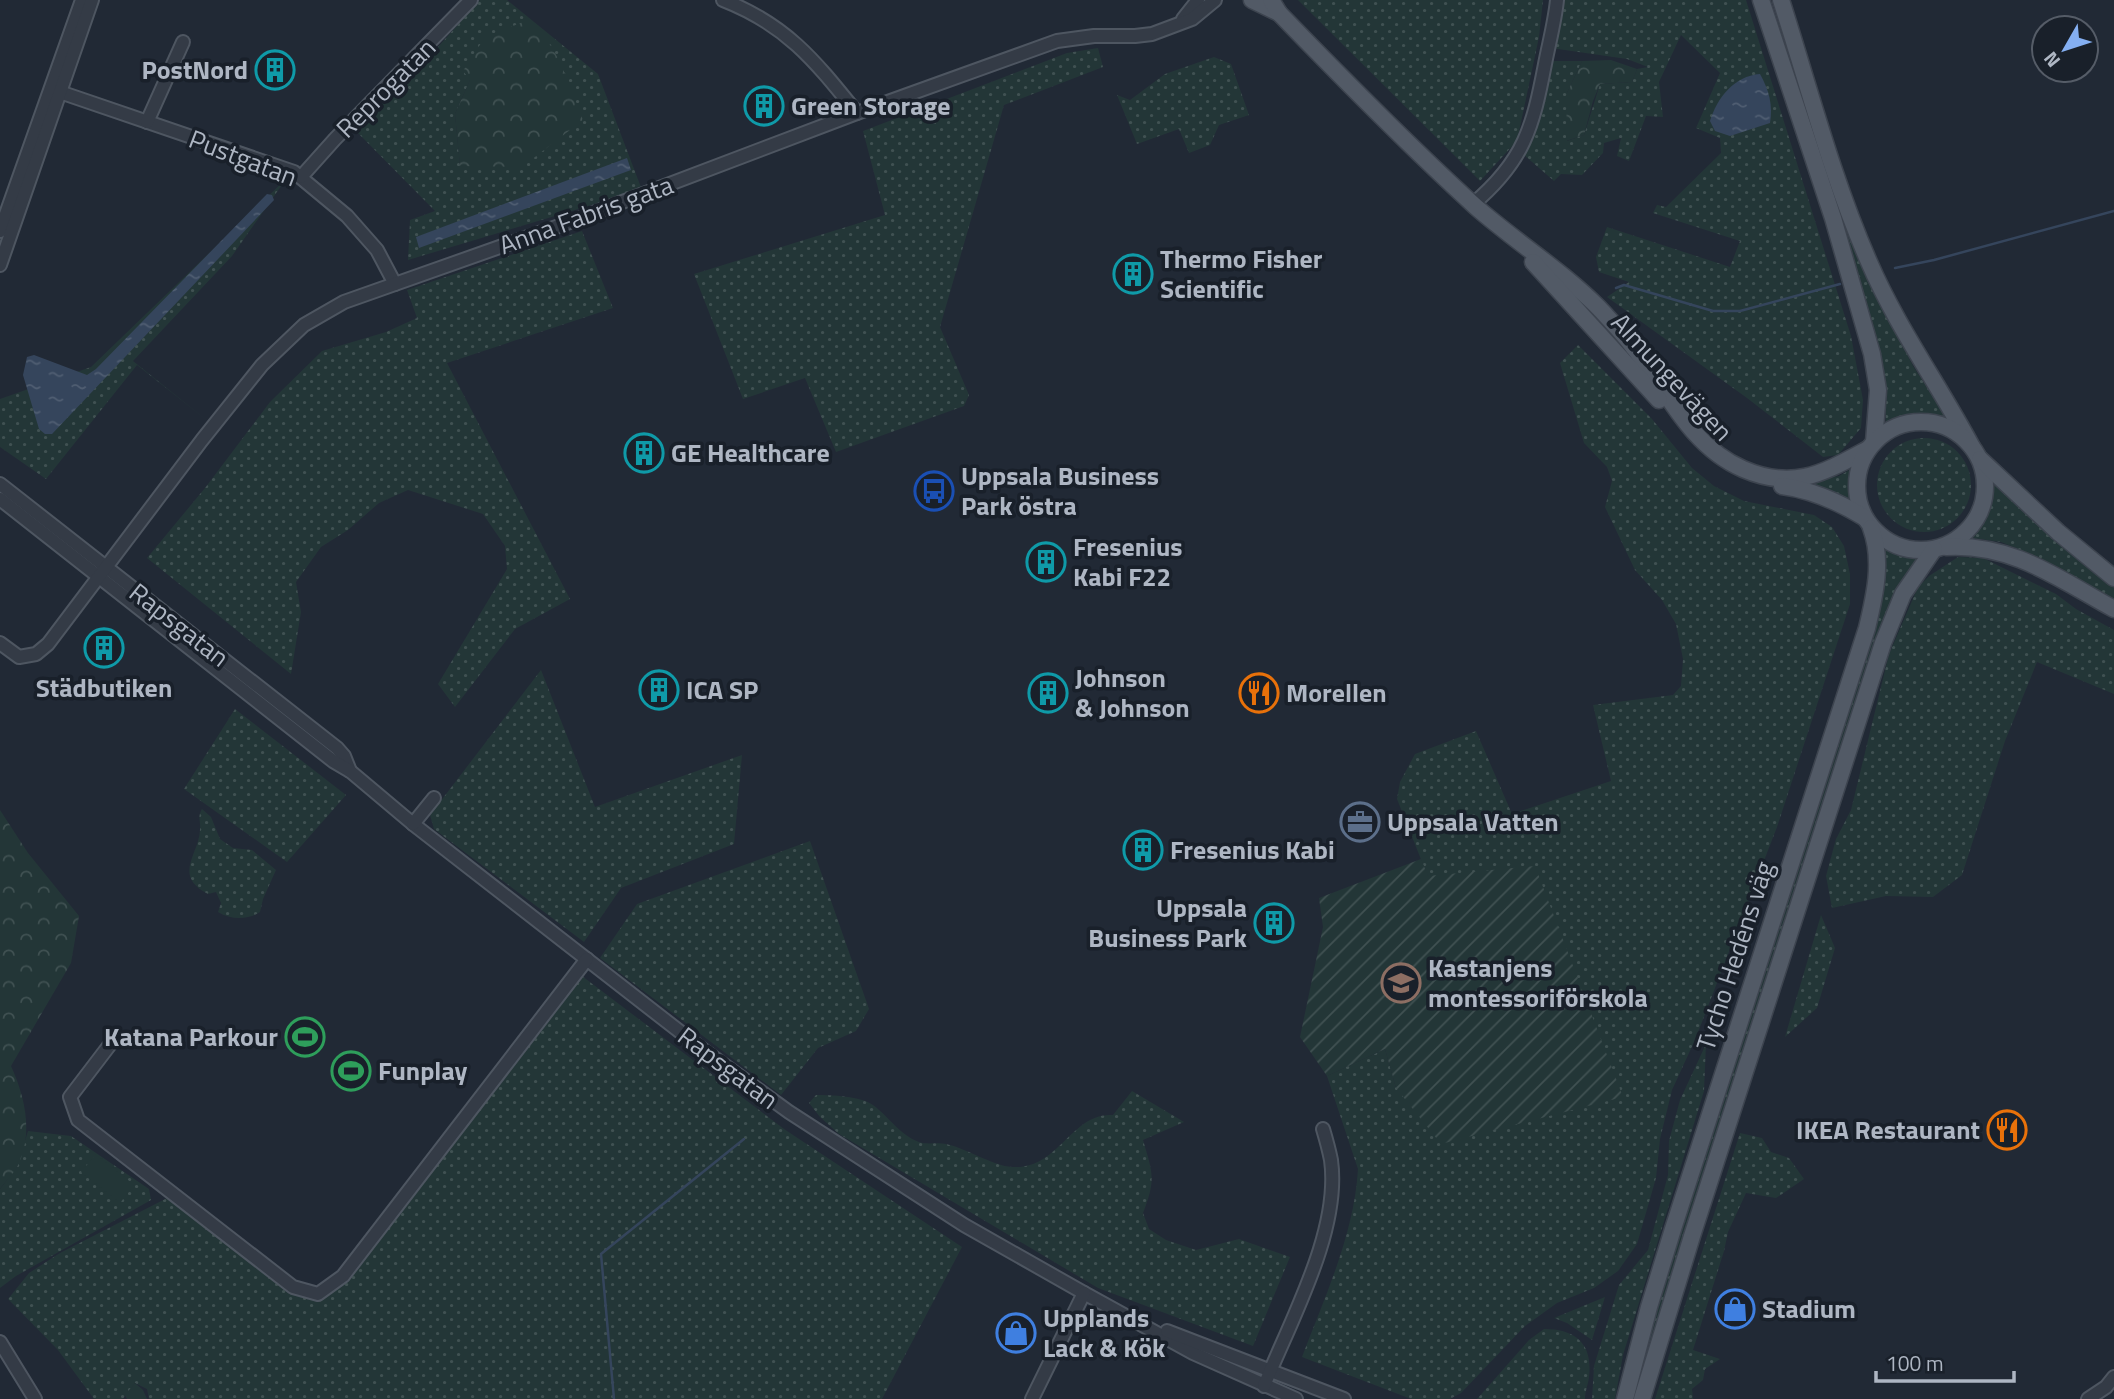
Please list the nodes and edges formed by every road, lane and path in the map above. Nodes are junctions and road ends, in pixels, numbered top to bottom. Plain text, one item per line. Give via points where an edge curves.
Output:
1 (82, 0) edge
2 (92, 0) edge
3 (471, 0) edge
4 (723, 0) edge
5 (1198, 0) edge
6 (1215, 0) edge
7 (1252, 0) edge
8 (1557, 0) edge
9 (1760, 0) edge
10 (1781, 0) edge
11 (1275, 7) edge
12 (1181, 22) junction
13 (183, 42) dead end
14 (56, 90) junction
15 (857, 113) junction
16 (147, 122) junction
17 (301, 177) junction
18 (1474, 204) junction
19 (0, 231) edge
20 (1513, 238) junction
21 (0, 265) edge
22 (395, 284) junction
23 (1871, 445) junction
24 (1975, 452) junction
25 (0, 484) edge
26 (0, 499) edge
27 (1868, 523) junction
28 (1939, 548) junction
29 (102, 572) junction
30 (2114, 578) edge
31 (2114, 609) edge
32 (0, 643) edge
33 (434, 798) dead end
34 (413, 824) junction
35 (587, 959) junction
36 (115, 1038) dead end
37 (1323, 1129) dead end
38 (1084, 1293) junction
39 (1137, 1320) junction
40 (0, 1342) edge
41 (1270, 1369) junction
42 (2114, 1377) edge
43 (1264, 1386) junction
44 (35, 1399) edge
45 (1032, 1399) edge
46 (1296, 1399) edge
47 (1344, 1399) edge
48 (1625, 1399) edge
49 (1642, 1399) edge
50 (2088, 1399) edge

1 - 14 street
2 - 14 street
3 - 17 street, Reprogatan
4 - 15 street via 751,11 784,33 816,61
5 - 12 street
6 - 12 street, Anna Fabris gata
7 - 11 main road, Almungevägen
8 - 18 street via 1529,132 1499,182
9 - 23 main road via 1833,218 1872,354 1878,390
10 - 24 main road via 1848,211 1870,263 1922,365
11 - 18 main road, Almungevägen
12 - 15 street, Anna Fabris gata via 1144,35 1057,41
13 - 16 street
14 - 16 street, Pustgatan
14 - 19 street
14 - 21 street
15 - 22 street, Anna Fabris gata
16 - 17 street, Pustgatan
17 - 22 street, Pustgatan via 377,250
18 - 20 main road, Almungevägen
20 - 23 main road, Almungevägen via 1602,312 1633,346 1689,427 1724,459 1768,477 1802,478
20 - 27 main road, Almungevägen via 1702,451 1726,469 1825,497
22 - 29 street, Anna Fabris gata via 344,302 304,325 279,348
23 - 24 main road via 1889,430 1924,422 1951,430
23 - 27 main road via 1856,483
24 - 28 main road via 1985,488 1978,517 1957,540
24 - 30 main road via 2058,532
25 - 29 street, Rapsgatan
26 - 29 street, Rapsgatan
27 - 28 main road via 1900,547 1917,551
27 - 48 main road, Tycho Hedéns väg via 1878,565 1867,628 1673,1229
28 - 31 main road via 1966,545 1996,550
28 - 49 main road, Tycho Hedéns väg via 1903,594 1882,643
29 - 32 street, Anna Fabris gata via 36,654 19,657
29 - 34 street, Rapsgatan
33 - 34 street
34 - 35 street, Rapsgatan
35 - 36 street via 343,1276 318,1294 293,1287 78,1120 70,1097
35 - 38 street, Rapsgatan via 789,1112 964,1225
37 - 41 street via 1331,1162 1328,1219 1309,1278
38 - 39 street, Rapsgatan
38 - 45 street
39 - 41 street, Rapsgatan
39 - 43 street, Rapsgatan
40 - 44 street
41 - 43 street
41 - 47 street, Rapsgatan
42 - 50 street
43 - 46 street, Rapsgatan

